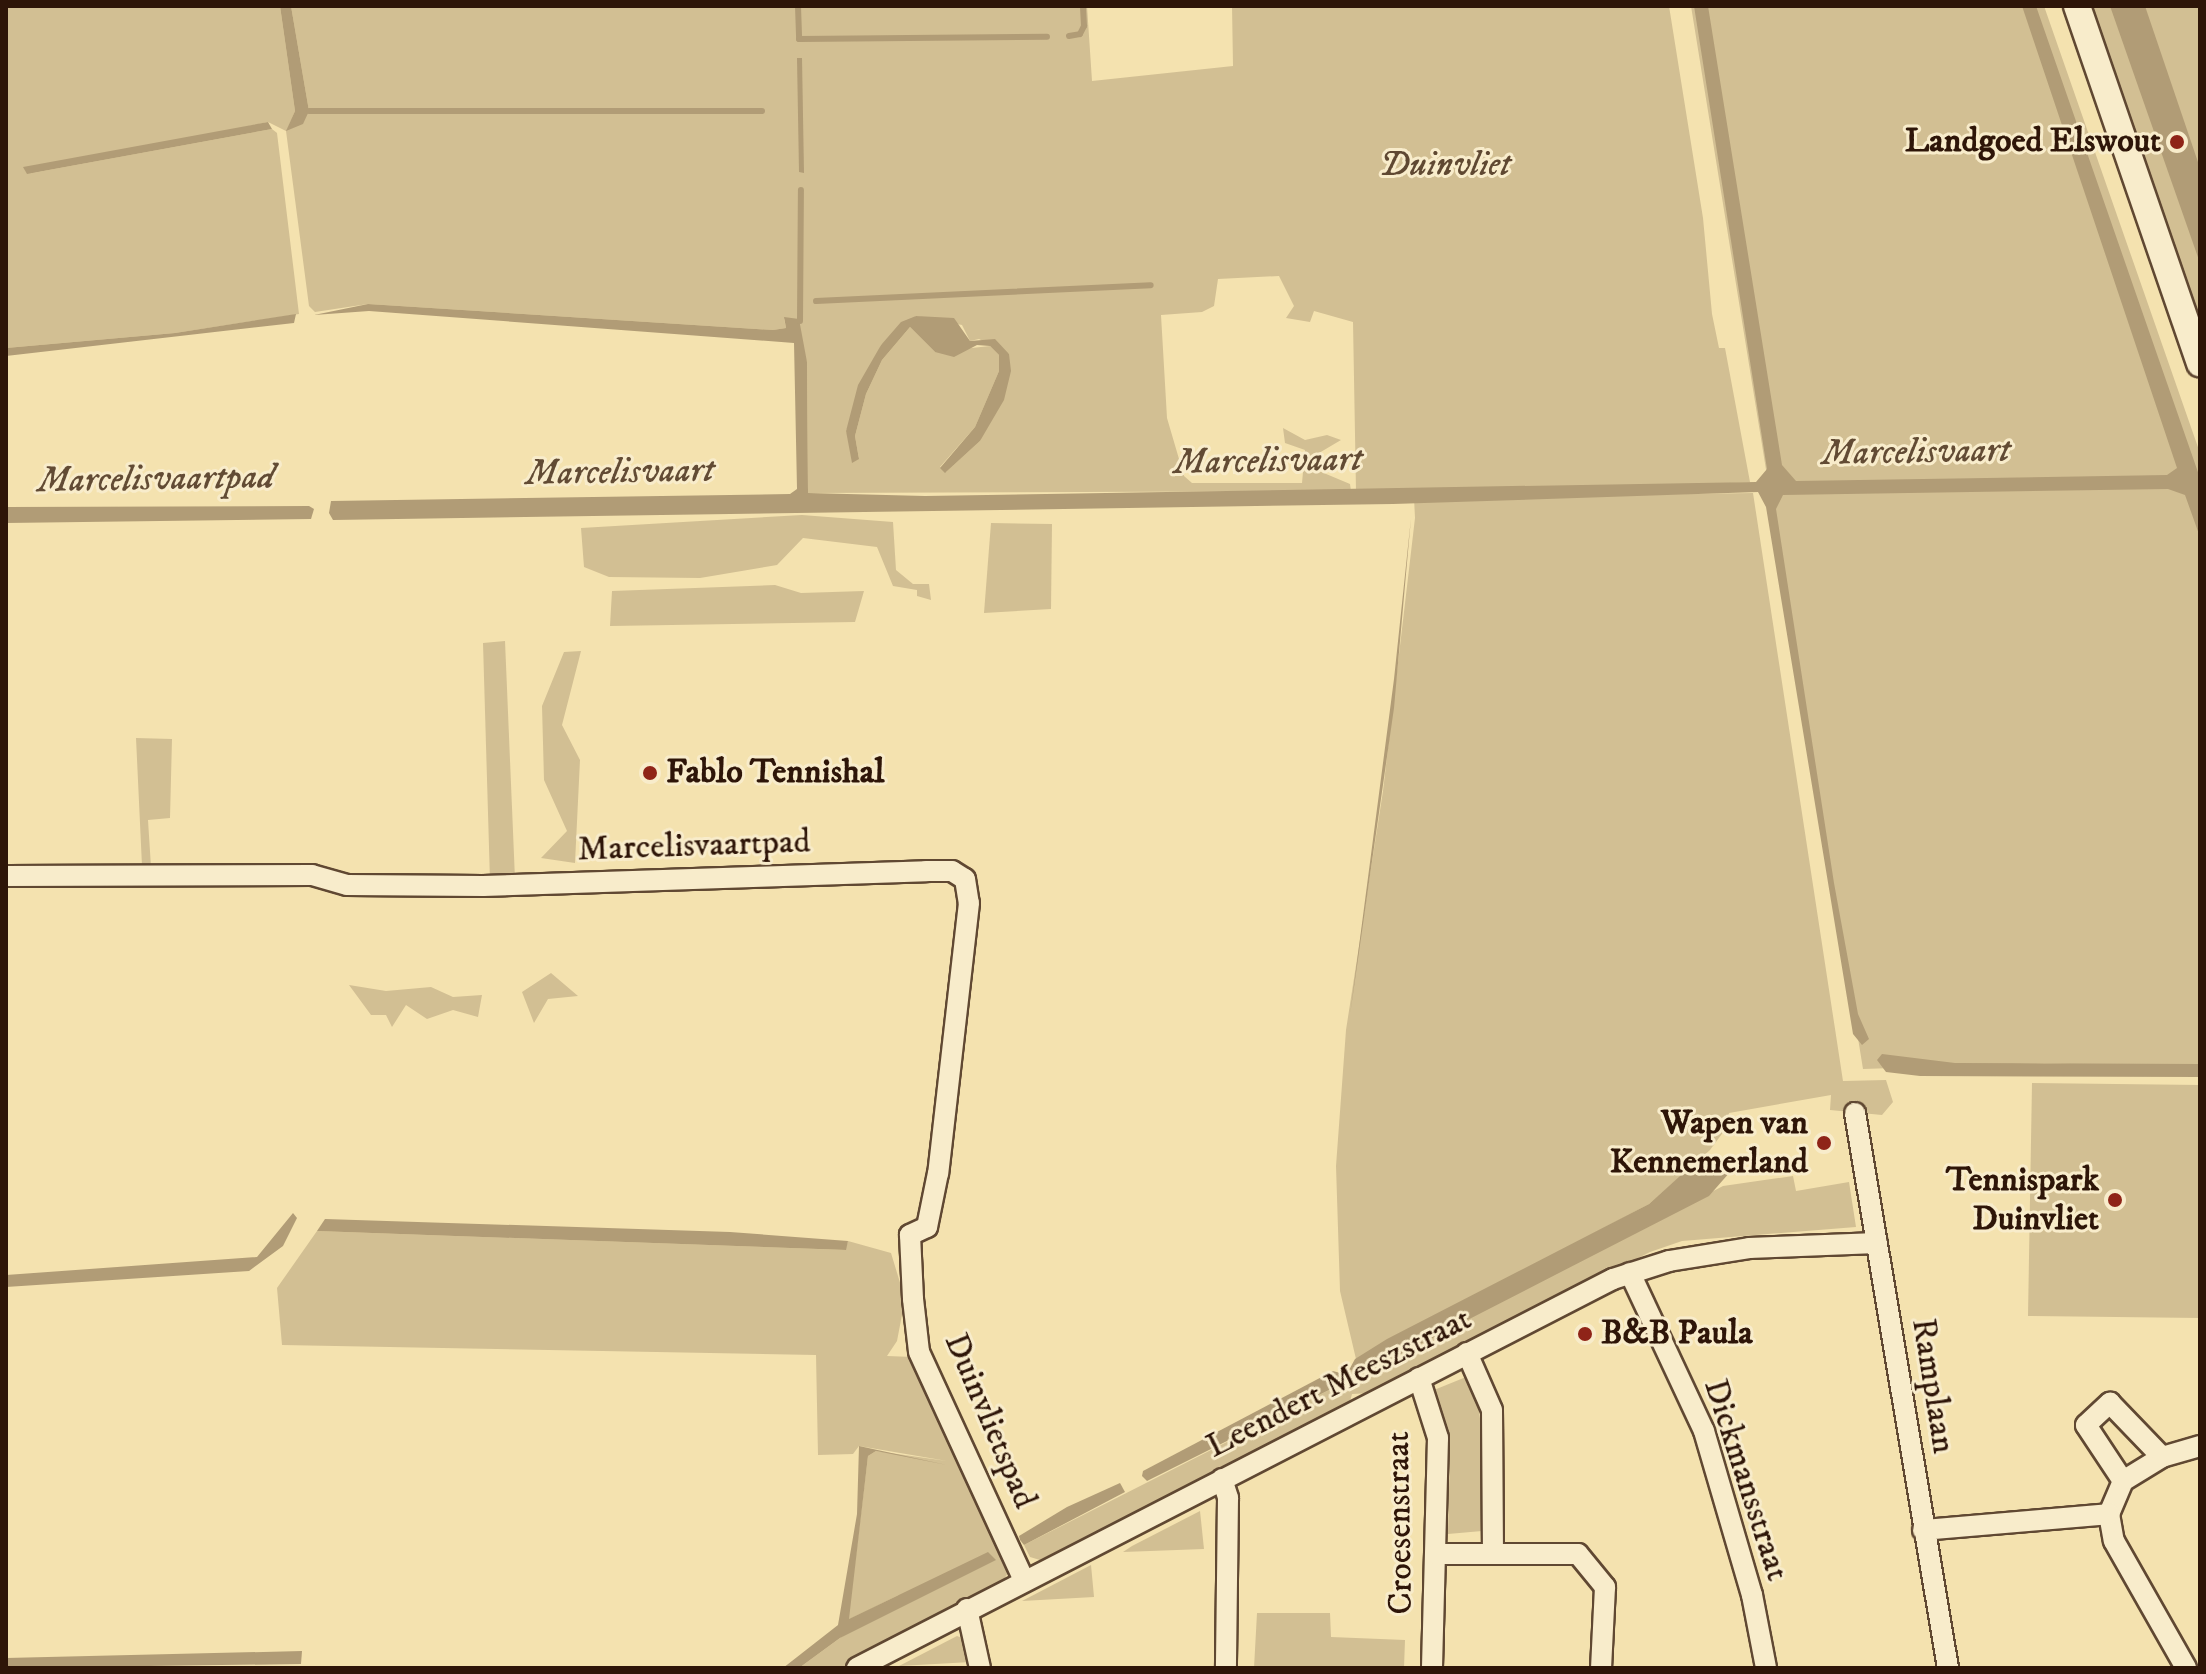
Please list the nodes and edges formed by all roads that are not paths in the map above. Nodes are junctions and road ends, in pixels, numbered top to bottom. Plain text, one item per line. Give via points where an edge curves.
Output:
1 (2077, 6) edge
2 (2200, 363) edge
3 (6, 876) edge
4 (1855, 1113) dead end
5 (910, 1235) joint
6 (1877, 1243) junction
7 (1630, 1273) junction
8 (1467, 1353) junction
9 (1419, 1378) junction
10 (2200, 1446) edge
11 (2162, 1457) junction
12 (1222, 1479) junction
13 (2123, 1481) junction
14 (2109, 1514) junction
15 (1923, 1530) junction
16 (1493, 1552) junction
17 (1436, 1554) junction
18 (1024, 1580) junction
19 (967, 1609) junction
20 (857, 1668) edge
21 (980, 1668) edge
22 (1226, 1668) edge
23 (1432, 1668) edge
24 (1601, 1668) edge
25 (1766, 1668) edge
26 (1948, 1668) edge
27 (2186, 1668) edge

1 - 2 street
3 - 5 street, Marcelisvaartpad via 312,875 347,885 483,886 952,871 965,879 969,903 951,1065 927,1227
4 - 6 street, Ramplaan
5 - 18 street, Duinvlietspad via 919,1352
6 - 7 street, Leendert Meeszstraat via 1749,1248
6 - 15 street, Ramplaan
7 - 8 street, Leendert Meeszstraat
7 - 25 street, Dickmansstraat via 1704,1431 1752,1595
8 - 9 street, Leendert Meeszstraat
8 - 16 street via 1492,1410
9 - 12 street, Leendert Meeszstraat
9 - 17 street, Croesenstraat via 1438,1438
10 - 11 street
11 - 13 street
11 - 13 street via 2110,1403 2086,1425
12 - 18 street, Leendert Meeszstraat
12 - 22 street via 1228,1498
13 - 14 street
14 - 15 street
14 - 27 street via 2114,1541
15 - 26 street, Ramplaan
16 - 17 street
16 - 24 street via 1578,1554 1605,1587
17 - 23 street, Croesenstraat
18 - 19 street, Leendert Meeszstraat
19 - 20 street, Leendert Meeszstraat
19 - 21 street

